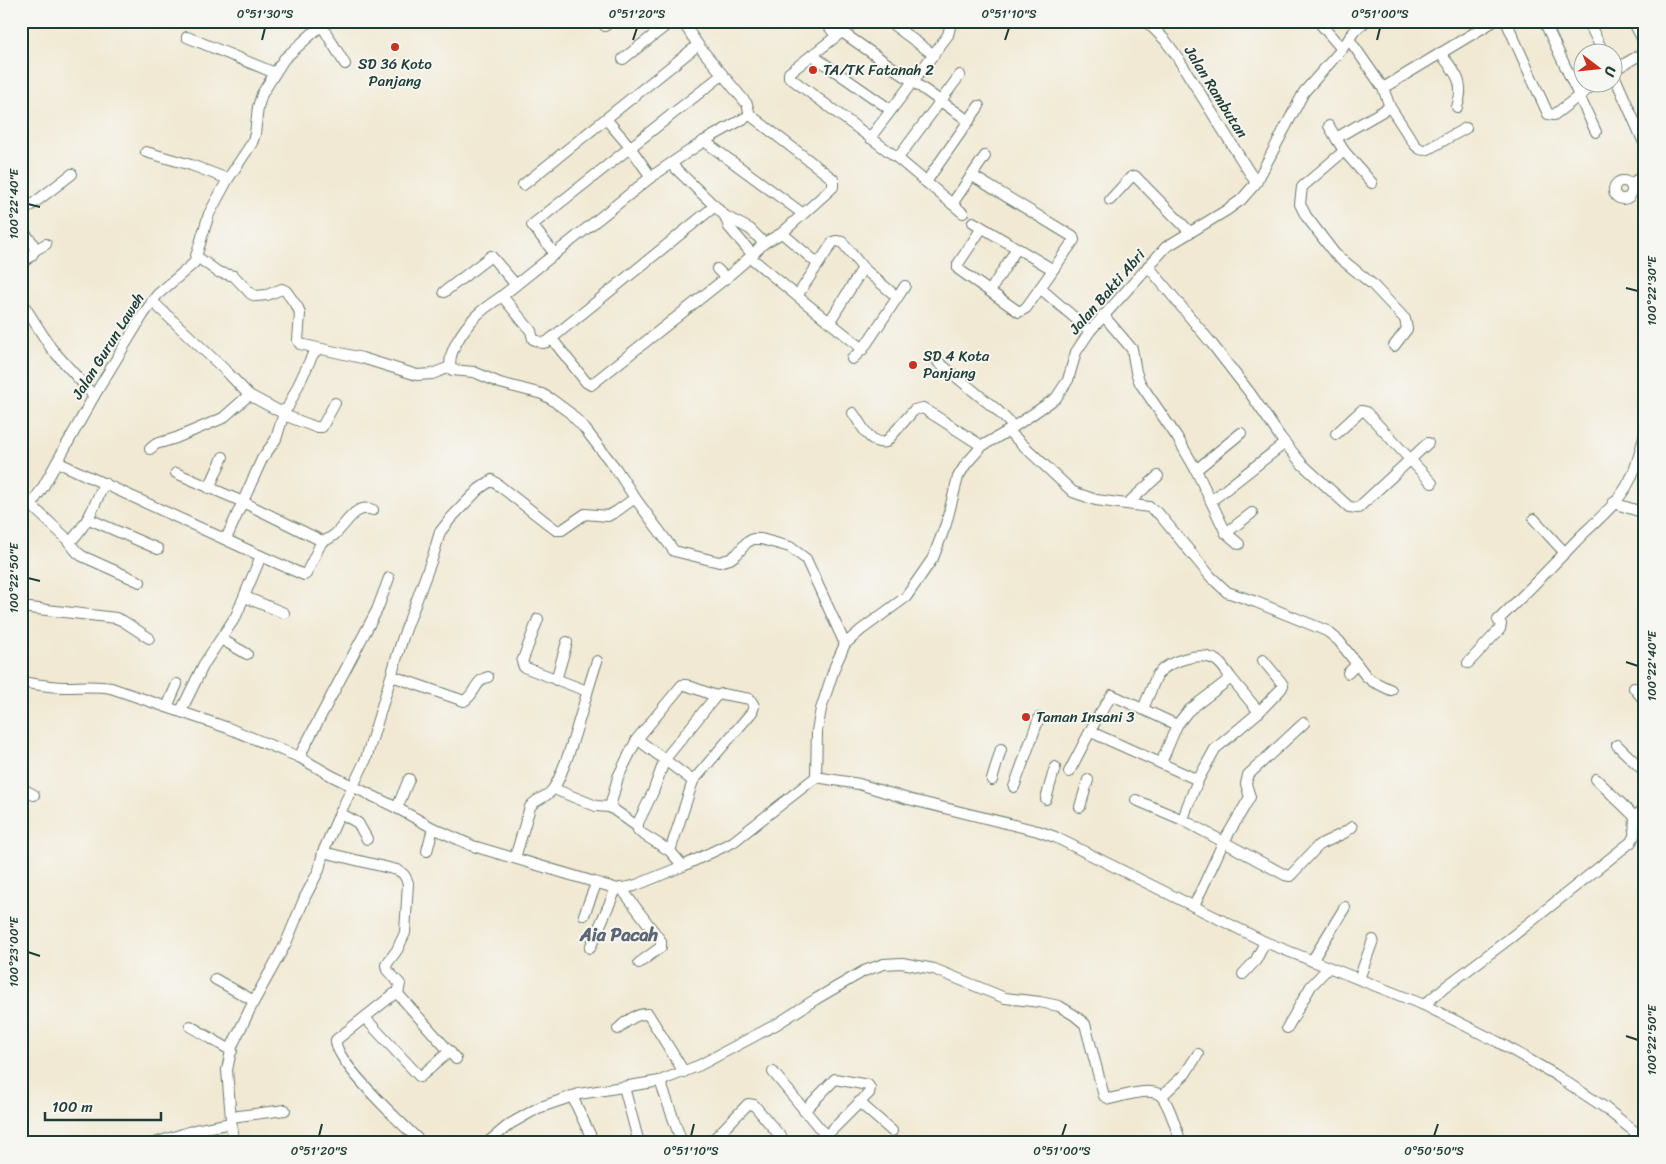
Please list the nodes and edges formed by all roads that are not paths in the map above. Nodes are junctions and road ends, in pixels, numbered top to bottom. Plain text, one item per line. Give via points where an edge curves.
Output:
1 (672, 21) edge
2 (682, 21) edge
3 (824, 21) edge
4 (856, 21) edge
5 (888, 21) edge
6 (947, 21) edge
7 (1146, 21) edge
8 (1318, 21) edge
9 (1366, 21) edge
10 (1494, 21) edge
11 (1506, 21) edge
12 (1544, 21) edge
13 (1588, 21) edge
14 (1633, 21) edge
15 (324, 23) edge
16 (839, 34) junction
17 (187, 37) dead end
18 (1349, 38) junction
19 (1598, 42) edge
20 (1645, 44) edge
21 (698, 45) junction
22 (1342, 49) junction
23 (1645, 52) edge
24 (1440, 53) junction
25 (812, 55) junction
26 (934, 55) junction
27 (623, 59) dead end
28 (345, 64) dead end
29 (1624, 64) edge
30 (274, 73) junction
31 (722, 75) junction
32 (960, 75) dead end
33 (913, 82) junction
34 (1383, 88) junction
35 (1585, 92) edge
36 (1622, 92) edge
37 (1580, 96) junction
38 (941, 102) junction
39 (979, 106) dead end
40 (1390, 107) junction
41 (1457, 107) dead end
42 (891, 110) junction
43 (750, 115) junction
44 (606, 119) junction
45 (969, 122) junction
46 (1329, 126) dead end
47 (1466, 128) dead end
48 (1596, 132) dead end
49 (870, 138) junction
50 (1336, 138) junction
51 (704, 142) junction
52 (1645, 145) edge
53 (630, 147) junction
54 (1344, 151) junction
55 (146, 152) dead end
56 (985, 156) dead end
57 (898, 158) junction
58 (672, 164) junction
59 (72, 174) dead end
60 (1645, 175) edge
61 (972, 176) junction
62 (651, 177) junction
63 (228, 179) junction
64 (926, 182) junction
65 (1256, 183) junction
66 (1372, 183) dead end
67 (1630, 184) dead end
68 (523, 185) dead end
69 (1110, 200) dead end
70 (952, 204) junction
71 (715, 206) junction
72 (21, 213) edge
73 (802, 213) junction
74 (963, 213) dead end
75 (725, 216) junction
76 (973, 222) dead end
77 (982, 228) junction
78 (21, 229) edge
79 (1190, 232) junction
80 (782, 233) junction
81 (764, 243) junction
82 (46, 244) dead end
83 (1017, 248) junction
84 (35, 250) junction
85 (555, 254) junction
86 (196, 256) junction
87 (751, 256) junction
88 (21, 264) edge
89 (818, 264) junction
90 (1148, 266) junction
91 (863, 268) junction
92 (717, 269) dead end
93 (1052, 269) junction
94 (726, 278) junction
95 (516, 285) junction
96 (905, 286) dead end
97 (1040, 288) junction
98 (990, 291) junction
99 (444, 292) dead end
100 (502, 296) junction
101 (796, 296) junction
102 (897, 297) junction
103 (21, 300) edge
104 (152, 301) junction
105 (1103, 315) junction
106 (830, 321) junction
107 (1090, 331) junction
108 (552, 338) junction
109 (1394, 346) dead end
110 (863, 348) junction
111 (319, 349) junction
112 (852, 359) dead end
113 (938, 362) dead end
114 (450, 367) junction
115 (249, 395) junction
116 (94, 396) junction
117 (335, 403) dead end
118 (284, 413) junction
119 (853, 413) dead end
120 (1010, 429) junction
121 (1645, 432) edge
122 (1242, 433) dead end
123 (1336, 434) dead end
124 (1285, 443) junction
125 (1428, 443) dead end
126 (982, 446) junction
127 (150, 449) dead end
128 (223, 457) dead end
129 (1411, 459) junction
130 (57, 462) junction
131 (1196, 470) junction
132 (176, 474) dead end
133 (1158, 476) dead end
134 (104, 483) junction
135 (1432, 483) dead end
136 (209, 488) junction
137 (635, 498) junction
138 (1211, 501) junction
139 (243, 502) junction
140 (1613, 503) junction
141 (1127, 504) junction
142 (31, 505) junction
143 (373, 510) dead end
144 (1252, 513) dead end
145 (1645, 513) edge
146 (21, 516) edge
147 (89, 519) junction
148 (1534, 519) dead end
149 (1226, 533) junction
150 (226, 539) junction
151 (322, 541) junction
152 (70, 542) junction
153 (1239, 544) dead end
154 (158, 549) dead end
155 (1565, 553) junction
156 (261, 556) junction
157 (389, 578) dead end
158 (140, 582) dead end
159 (245, 596) junction
160 (21, 607) edge
161 (284, 613) dead end
162 (538, 619) dead end
163 (149, 638) dead end
164 (221, 639) junction
165 (567, 642) dead end
166 (845, 644) junction
167 (247, 654) dead end
168 (1262, 660) dead end
169 (597, 661) dead end
170 (1468, 663) dead end
171 (1357, 664) junction
172 (1348, 673) dead end
173 (392, 676) junction
174 (488, 677) dead end
175 (1232, 678) junction
176 (556, 680) junction
177 (21, 682) edge
178 (177, 684) dead end
179 (1634, 688) dead end
180 (1390, 690) dead end
181 (587, 691) junction
182 (716, 696) junction
183 (1645, 701) edge
184 (167, 707) junction
185 (1143, 709) junction
186 (180, 711) junction
187 (1259, 712) junction
188 (1039, 718) dead end
189 (1304, 722) dead end
190 (1178, 725) junction
191 (1091, 732) junction
192 (637, 739) junction
193 (1617, 745) dead end
194 (1001, 749) dead end
195 (299, 757) junction
196 (665, 758) junction
197 (1161, 763) junction
198 (1055, 767) dead end
199 (1069, 772) dead end
200 (1645, 772) edge
201 (816, 777) junction
202 (409, 779) dead end
203 (1596, 779) dead end
204 (992, 780) dead end
205 (1088, 780) dead end
206 (1198, 780) junction
207 (692, 781) junction
208 (353, 786) junction
209 (1014, 787) dead end
210 (21, 788) edge
211 (554, 789) junction
212 (34, 796) dead end
213 (1046, 799) dead end
214 (1136, 800) dead end
215 (610, 807) junction
216 (1080, 807) dead end
217 (397, 808) junction
218 (1645, 808) edge
219 (340, 813) junction
220 (1635, 817) junction
221 (1183, 820) junction
222 (1352, 826) dead end
223 (638, 827) junction
224 (433, 828) junction
225 (367, 839) dead end
226 (1223, 843) junction
227 (427, 851) dead end
228 (670, 851) junction
229 (323, 852) junction
230 (516, 858) junction
231 (683, 866) junction
232 (596, 884) junction
233 (618, 888) junction
234 (1194, 906) junction
235 (1345, 907) dead end
236 (584, 916) dead end
237 (1373, 940) dead end
238 (1265, 942) junction
239 (590, 948) dead end
240 (1312, 961) junction
241 (639, 963) dead end
242 (1328, 968) junction
243 (1243, 974) dead end
244 (215, 979) dead end
245 (1359, 979) junction
246 (398, 994) junction
247 (254, 1001) junction
248 (1424, 1005) junction
249 (366, 1018) junction
250 (190, 1026) dead end
251 (1287, 1028) dead end
252 (618, 1029) dead end
253 (232, 1051) junction
254 (1198, 1054) dead end
255 (684, 1072) junction
256 (773, 1072) dead end
257 (660, 1081) junction
258 (624, 1087) junction
259 (572, 1096) junction
260 (1162, 1096) junction
261 (860, 1102) junction
262 (285, 1110) dead end
263 (804, 1111) junction
264 (231, 1120) junction
265 (892, 1131) dead end
266 (500, 1139) edge
267 (822, 1139) edge
268 (177, 1140) edge
269 (1645, 1140) edge
270 (155, 1143) edge
271 (233, 1143) edge
272 (422, 1143) edge
273 (487, 1143) edge
274 (594, 1143) edge
275 (639, 1143) edge
276 (682, 1143) edge
277 (710, 1143) edge
278 (786, 1143) edge
279 (1181, 1143) edge

1 - 27 street
2 - 21 street
3 - 16 street
4 - 16 street
5 - 26 street
6 - 26 street via 950,27 948,35
7 - 65 street, Jalan Rambutan via 1176,55
8 - 22 street
9 - 18 street, Jalan Bakti Abri
10 - 24 street
11 - 37 street via 1548,114 1554,116
12 - 37 street
13 - 19 street
14 - 20 street
15 - 28 street
15 - 30 street, Jalan Gurun Laweh via 284,59
16 - 25 street
16 - 33 street
17 - 30 street
18 - 22 street, Jalan Bakti Abri
18 - 34 street
21 - 31 street
21 - 44 street
22 - 65 street, Jalan Bakti Abri via 1304,92
23 - 29 street
24 - 34 street
24 - 41 street via 1461,85
25 - 42 street
25 - 49 street via 789,73 789,77
26 - 33 street
30 - 63 street, Jalan Gurun Laweh via 262,94 252,142
31 - 43 street via 747,104
31 - 53 street
32 - 38 street
33 - 38 street
33 - 42 street
34 - 40 street
35 - 37 street
36 - 52 street
37 - 48 street
38 - 45 street
38 - 57 street
39 - 45 street
40 - 47 street via 1415,145 1423,150
40 - 50 street
42 - 49 street
43 - 51 street
43 - 73 street via 833,178 833,187
44 - 53 street
44 - 68 street
45 - 64 street
46 - 50 street
49 - 57 street
50 - 54 street
51 - 58 street
51 - 73 street
53 - 62 street
53 - 85 street via 532,225
54 - 66 street
54 - 109 street via 1302,187 1300,204 1335,254 1372,284 1404,318 1407,329
55 - 63 street
56 - 61 street
57 - 64 street
58 - 62 street
58 - 71 street
59 - 72 street
60 - 67 street
61 - 70 street
61 - 93 street via 1073,237
62 - 85 street
63 - 86 street, Jalan Gurun Laweh via 209,214
64 - 70 street
65 - 79 street, Jalan Bakti Abri via 1227,210
69 - 79 street via 1135,176
70 - 74 street
71 - 75 street
71 - 108 street
73 - 80 street
75 - 81 street via 750,229
75 - 87 street via 729,227
76 - 77 street
77 - 83 street
77 - 98 street via 957,266
78 - 84 street
79 - 90 street, Jalan Bakti Abri via 1166,247
80 - 81 street
80 - 89 street
81 - 87 street
82 - 84 street
83 - 93 street
83 - 98 street
84 - 88 street
85 - 95 street
86 - 104 street, Jalan Gurun Laweh via 189,269
86 - 111 street via 218,272 234,276 256,296 286,290 300,314 299,342
87 - 94 street
87 - 101 street
89 - 91 street via 833,242 839,241
89 - 101 street
90 - 105 street, Jalan Bakti Abri
90 - 124 street via 1228,365
91 - 102 street
91 - 106 street
92 - 94 street
93 - 97 street
94 - 108 street via 591,385
95 - 99 street via 491,256
95 - 100 street
96 - 102 street
97 - 98 street via 1026,308 1019,312
97 - 107 street
100 - 108 street via 531,331 533,339 542,343
100 - 114 street via 478,314 464,330 449,361
101 - 106 street
102 - 110 street
103 - 116 street via 51,348
104 - 115 street
104 - 116 street, Jalan Gurun Laweh
105 - 107 street, Jalan Bakti Abri
105 - 131 street via 1132,349 1140,383 1178,437
106 - 110 street
107 - 120 street, Jalan Bakti Abri via 1076,352 1062,391
110 - 112 street
111 - 114 street via 417,375 432,374
111 - 118 street via 313,354
113 - 120 street via 997,410
114 - 137 street via 551,399 585,429
115 - 118 street
115 - 127 street via 223,418
116 - 130 street, Jalan Gurun Laweh
117 - 118 street via 324,425 319,428
118 - 139 street via 276,439 262,459
119 - 126 street via 872,440 881,443 886,442 914,410 923,408
120 - 126 street, Jalan Bakti Abri
120 - 141 street via 1073,492 1096,500
121 - 140 street via 1631,479
122 - 131 street
123 - 129 street via 1361,411 1366,412
124 - 129 street via 1302,464 1354,508 1358,508
124 - 138 street
125 - 129 street
126 - 166 street, Jalan Bakti Abri via 958,477 939,546 916,585 906,597
128 - 136 street
129 - 135 street
130 - 134 street
130 - 142 street, Jalan Gurun Laweh
131 - 138 street
132 - 136 street
133 - 141 street
134 - 147 street
134 - 150 street
136 - 139 street
137 - 166 street via 674,551 718,562 730,559 753,538 790,547 806,559
137 - 173 street via 608,516 585,514 562,530 556,530 490,480 440,532
138 - 149 street
139 - 150 street
139 - 151 street
140 - 145 street
140 - 155 street
141 - 171 street via 1149,507 1159,514 1227,592 1327,632 1339,641
142 - 146 street, Jalan Gurun Laweh
142 - 152 street
143 - 151 street via 361,508 332,537
144 - 149 street
147 - 152 street
147 - 154 street
148 - 155 street
149 - 153 street
150 - 156 street
151 - 156 street via 304,575
152 - 158 street via 88,559
155 - 170 street via 1498,620 1500,629
156 - 159 street
157 - 195 street via 377,610
159 - 161 street
159 - 164 street
160 - 163 street via 116,618
162 - 176 street via 522,665
164 - 167 street
164 - 186 street
165 - 176 street
166 - 201 street, Jalan Bakti Abri via 821,709
168 - 187 street via 1283,685
169 - 181 street
171 - 172 street
171 - 180 street via 1372,681
173 - 174 street via 464,701 482,679
173 - 208 street via 366,759
175 - 185 street via 1214,659 1177,660 1157,675
175 - 187 street
175 - 190 street via 1188,711
176 - 181 street
177 - 184 street via 41,686 101,686
178 - 184 street
179 - 183 street
181 - 211 street via 575,738
182 - 192 street via 682,685
182 - 196 street
182 - 207 street via 722,694 750,699 754,706
184 - 186 street
185 - 190 street
185 - 191 street via 1112,695
186 - 195 street
187 - 206 street via 1215,749
188 - 209 street
189 - 226 street via 1248,775 1246,784 1250,797
190 - 197 street
191 - 197 street
191 - 199 street
192 - 196 street
192 - 215 street via 618,777
193 - 200 street
194 - 204 street
195 - 208 street
196 - 207 street
196 - 223 street
197 - 206 street
198 - 213 street
201 - 231 street via 734,842
201 - 234 street via 860,784 1046,834
202 - 217 street
203 - 220 street
205 - 216 street
206 - 221 street
207 - 228 street
208 - 217 street
208 - 219 street
210 - 212 street
211 - 215 street via 596,806
211 - 230 street via 530,808
214 - 221 street
215 - 223 street
217 - 224 street
218 - 220 street
219 - 225 street via 358,823
219 - 229 street
220 - 248 street via 1634,836 1630,842
221 - 226 street
222 - 226 street via 1318,845 1290,876
223 - 228 street via 641,833
224 - 227 street
224 - 230 street via 473,846
226 - 234 street
228 - 231 street
229 - 246 street via 397,870 406,876 405,933 386,965 400,984
229 - 247 street via 319,870 286,943
230 - 232 street
231 - 233 street via 634,886
232 - 233 street
232 - 236 street
233 - 239 street
233 - 241 street via 661,941 661,947
234 - 238 street
235 - 240 street
237 - 245 street
238 - 240 street
238 - 243 street via 1256,960
240 - 242 street
242 - 245 street
242 - 251 street via 1311,986
244 - 247 street
245 - 248 street
246 - 249 street
246 - 249 street via 453,1055 420,1077
247 - 253 street
248 - 269 street via 1554,1074 1604,1107
249 - 272 street via 339,1037 337,1050 371,1093
250 - 253 street
252 - 255 street via 628,1020 648,1014
253 - 264 street via 227,1070
254 - 260 street via 1185,1074
255 - 257 street
255 - 260 street via 777,1024 864,971 884,964 902,963 934,969 1005,998 1059,1006 1085,1024 1104,1096 1110,1099 1155,1092
256 - 263 street
257 - 258 street
257 - 276 street
258 - 259 street
258 - 275 street
259 - 266 street via 538,1108 510,1124
259 - 274 street
260 - 279 street
261 - 263 street via 869,1094 868,1085 834,1079
261 - 265 street
261 - 267 street
262 - 264 street
263 - 267 street
264 - 268 street via 195,1130
264 - 271 street
266 - 273 street
268 - 270 street
277 - 278 street via 751,1103

